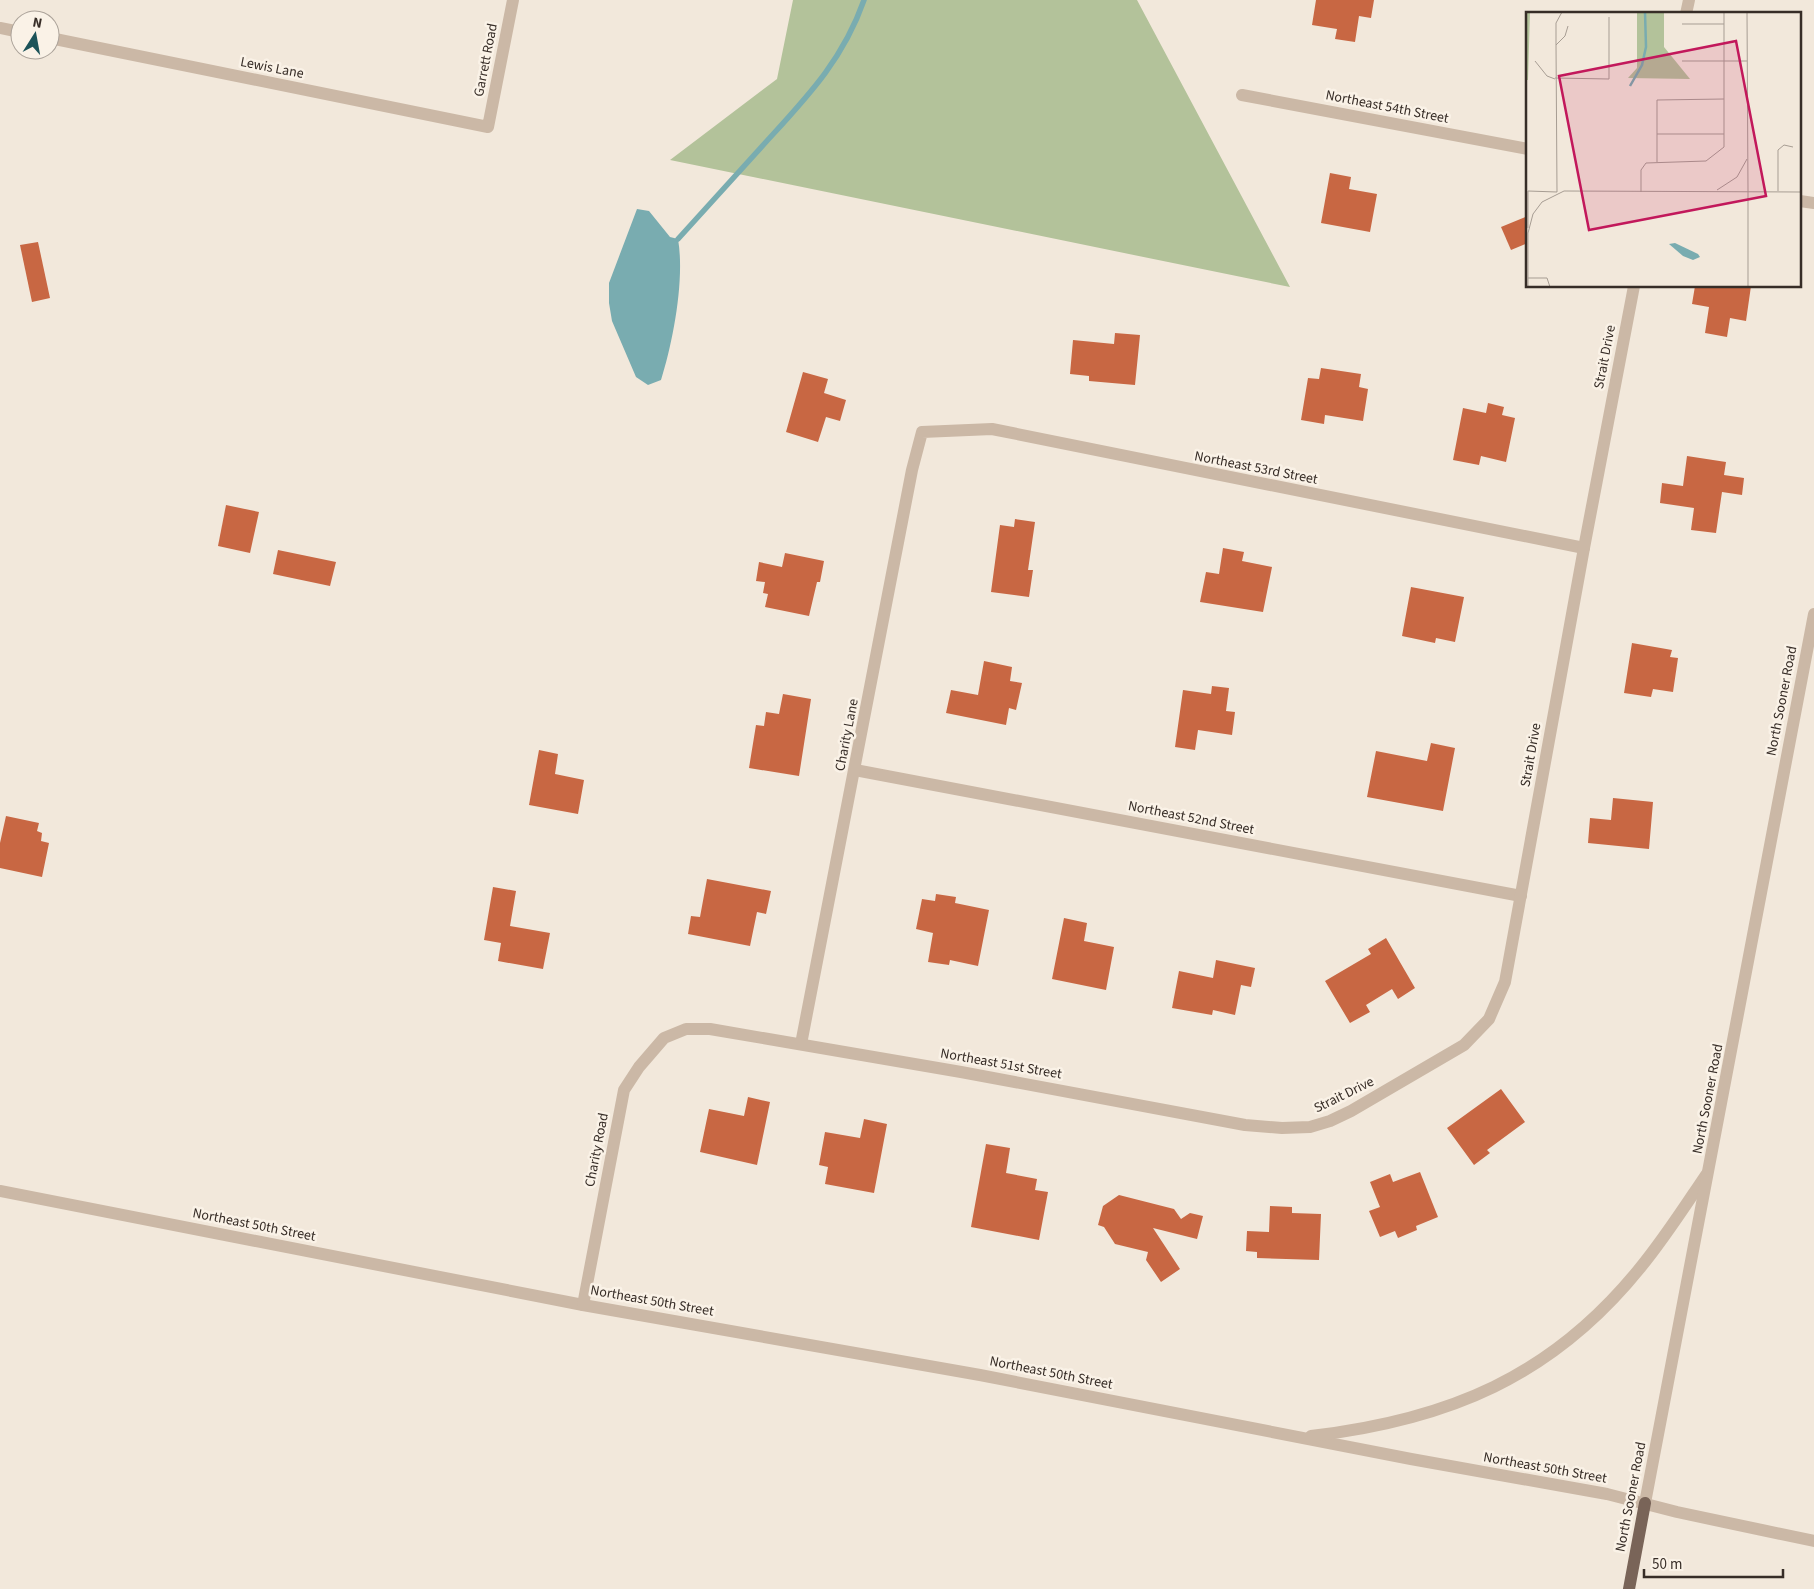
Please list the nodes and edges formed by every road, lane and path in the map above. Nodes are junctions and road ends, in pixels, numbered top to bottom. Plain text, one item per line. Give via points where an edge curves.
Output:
1 (513, 0) edge
2 (60, 40) edge
3 (1242, 95) dead end
4 (488, 127) joint
5 (1526, 149) edge
6 (1634, 288) edge
7 (922, 432) joint
8 (1584, 548) junction
9 (1814, 614) edge
10 (855, 770) junction
11 (1521, 896) junction
12 (686, 1029) joint
13 (801, 1044) junction
14 (1310, 1127) joint
15 (1709, 1171) junction
16 (0, 1191) edge
17 (583, 1305) junction
18 (1299, 1438) junction
19 (1645, 1503) junction
20 (1814, 1540) edge
21 (1629, 1589) edge

1 - 4 street, Garrett Road
2 - 4 street, Lewis Lane
3 - 5 street, Northeast 54th Street
6 - 8 street, Strait Drive
7 - 8 street, Northeast 53rd Street via 992,429
7 - 10 street, Charity Lane
8 - 11 street, Strait Drive
9 - 15 street, North Sooner Road
10 - 11 street, Northeast 52nd Street
10 - 13 street, Charity Lane
11 - 14 street, Strait Drive via 1505,982 1489,1019 1476,1034 1445,1057 1351,1112
12 - 13 street, Northeast 51st Street
12 - 17 street, Charity Road via 664,1038 639,1066 624,1090
13 - 14 street, Northeast 51st Street via 1245,1125
15 - 18 street, Northeast 50th Street via 1652,1254 1616,1296 1560,1348 1518,1376 1463,1402 1412,1419 1362,1430
15 - 19 street, North Sooner Road
16 - 17 street, Northeast 50th Street
17 - 18 street, Northeast 50th Street via 980,1375
18 - 19 street, Northeast 50th Street
19 - 20 street, Northeast 50th Street
19 - 21 main road, North Sooner Road

